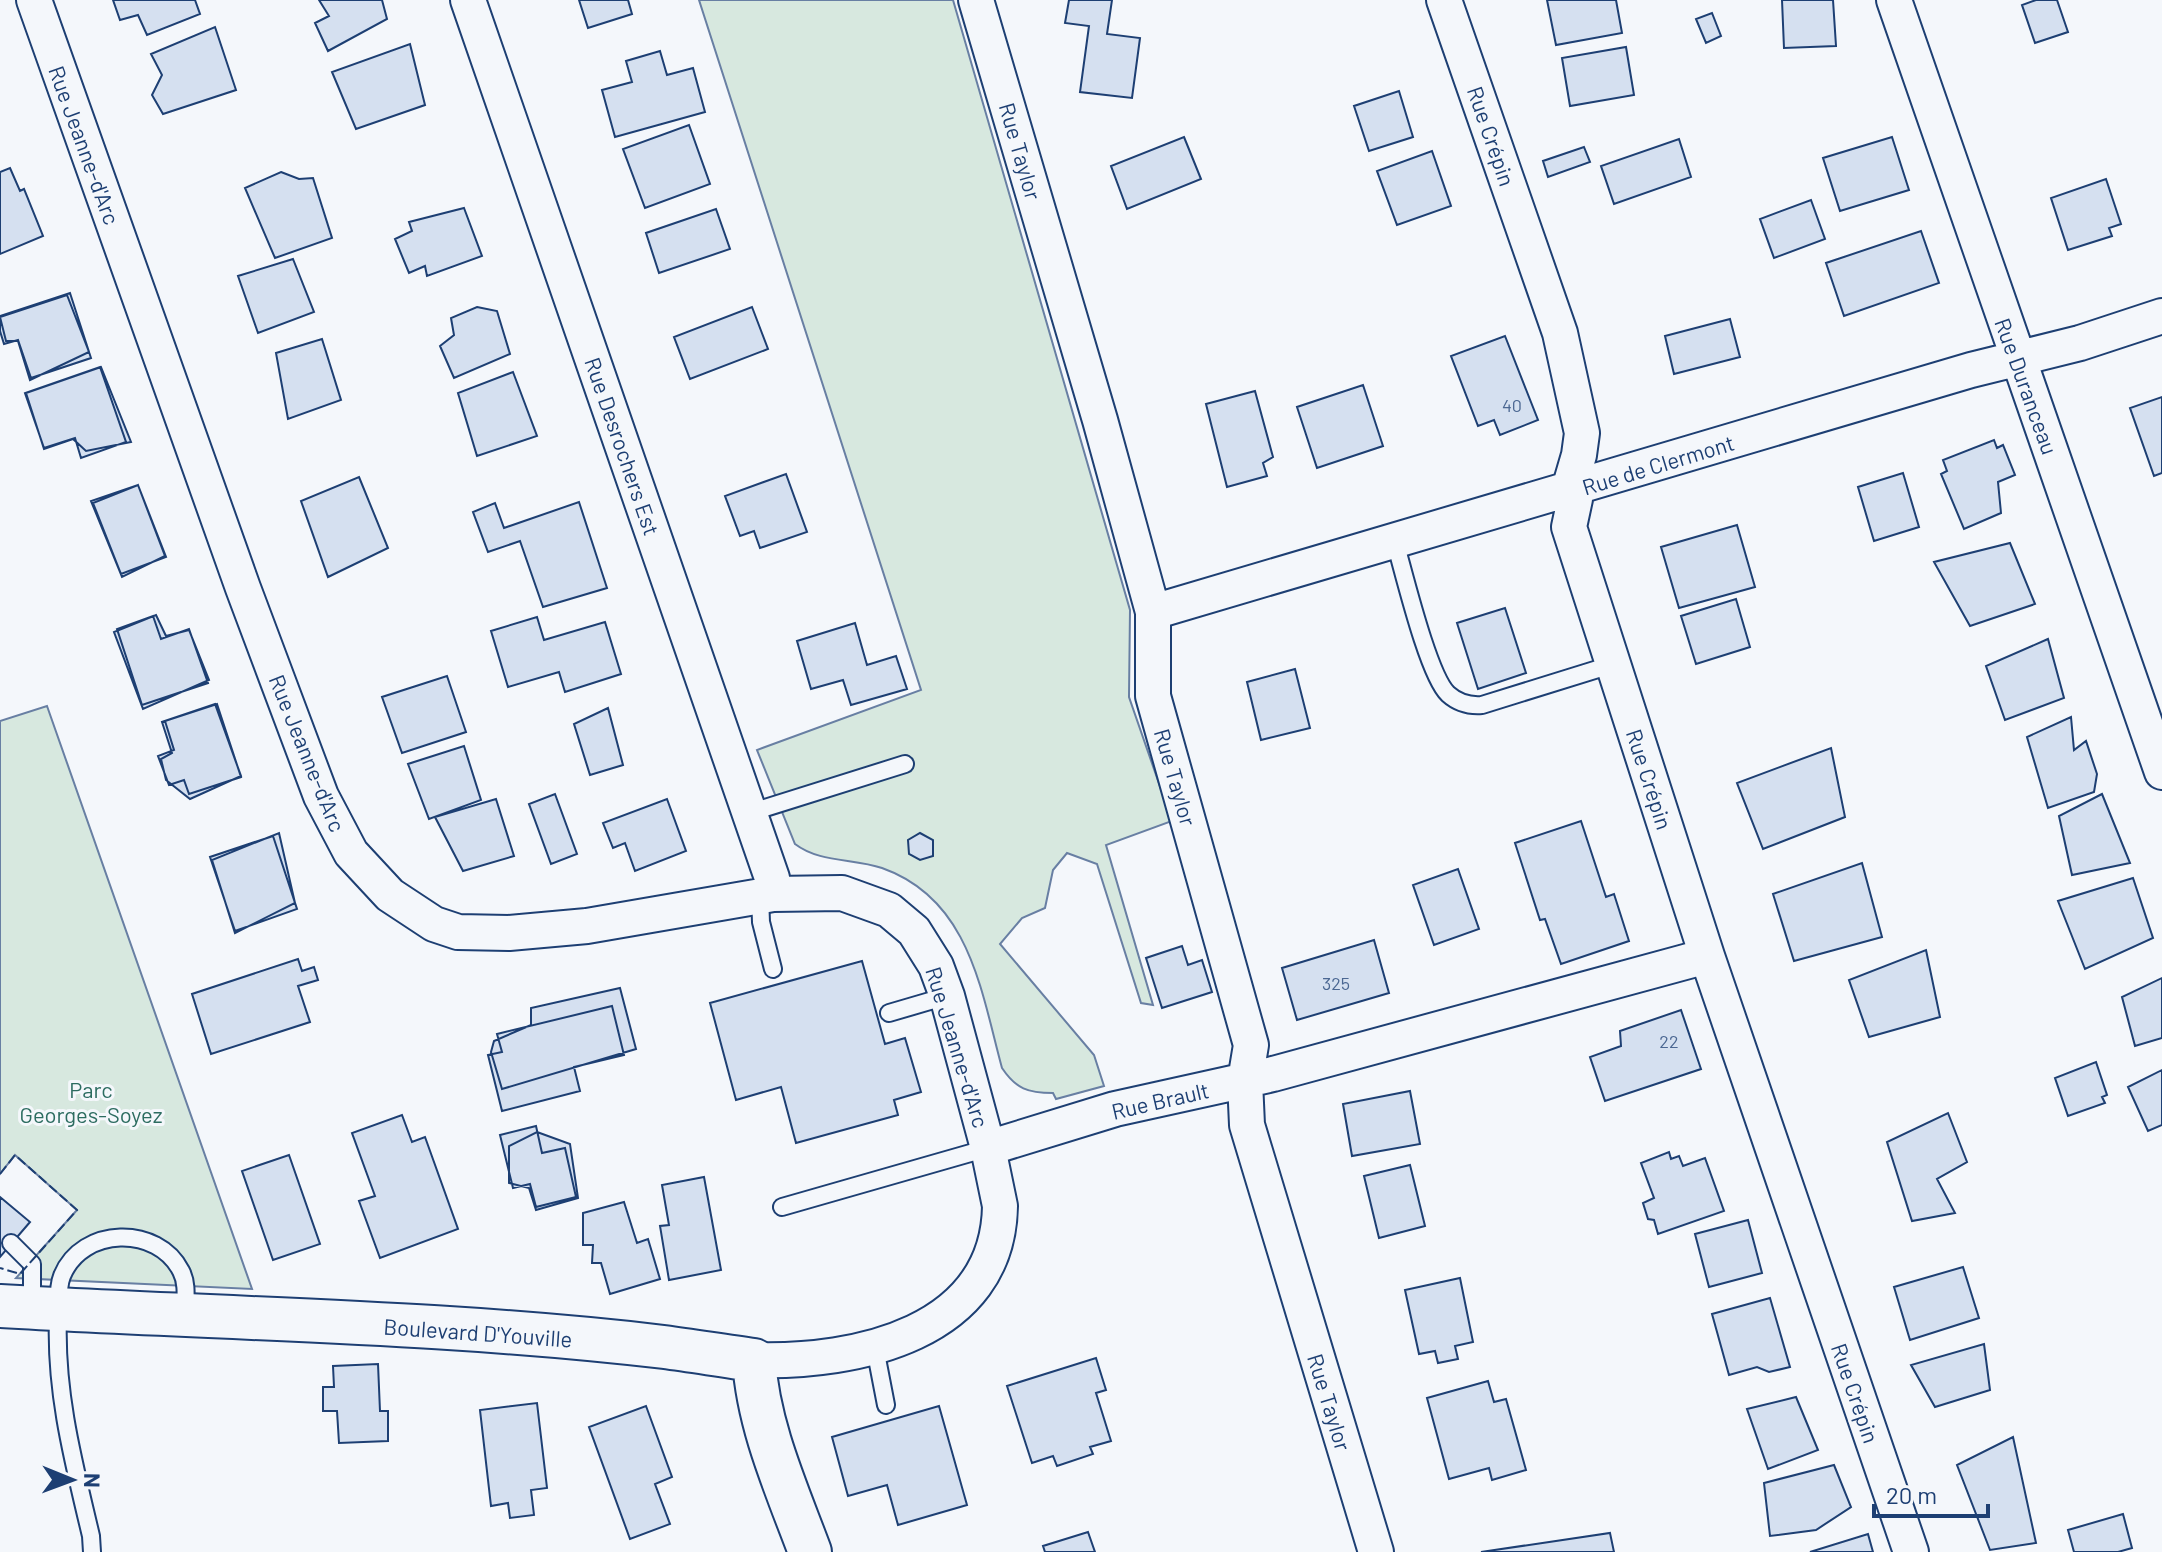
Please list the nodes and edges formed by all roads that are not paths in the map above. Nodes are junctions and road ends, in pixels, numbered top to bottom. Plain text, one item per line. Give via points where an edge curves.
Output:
1 (34, 0) edge
2 (468, 0) edge
3 (976, 0) edge
4 (1444, 0) edge
5 (1894, 0) edge
6 (2162, 316) edge
7 (2018, 358) junction
8 (1574, 489) junction
9 (1395, 542) junction
10 (1153, 612) junction
11 (1614, 664) junction
12 (905, 764) dead end
13 (2162, 772) edge
14 (749, 813) junction
15 (766, 895) junction
16 (1707, 956) junction
17 (773, 969) dead end
18 (947, 996) junction
19 (889, 1013) dead end
20 (1245, 1081) junction
21 (988, 1148) junction
22 (782, 1207) dead end
23 (11, 1243) dead end
24 (30, 1308) edge
25 (185, 1315) junction
26 (875, 1348) junction
27 (754, 1360) junction
28 (886, 1405) dead end
29 (92, 1552) edge
30 (810, 1552) edge
31 (1376, 1552) edge
32 (1911, 1552) edge

1 - 15 street, Rue Jeanne-d'Arc via 243,588 321,796 351,853 390,895 434,924 458,932 587,926
2 - 14 street, Rue Desrochers Est
3 - 10 street, Rue Taylor
4 - 8 street, Rue Crépin via 1560,333 1582,433
5 - 7 street, Rue Duranceau
6 - 7 street, Rue de Clermont
7 - 8 street, Rue de Clermont
7 - 13 street, Rue Duranceau
8 - 9 street, Rue de Clermont
8 - 11 street, Rue Crépin via 1569,527
9 - 10 street, Rue de Clermont
9 - 11 lane via 1435,672 1447,693 1460,702 1482,705
10 - 20 street, Rue Taylor via 1153,696 1251,1045
11 - 16 street, Rue Crépin
12 - 14 lane
14 - 15 street, Rue Desrochers Est via 772,878
15 - 17 lane via 761,922
15 - 18 street, Rue Jeanne-d'Arc via 842,893 889,910 914,931
16 - 20 street, Rue Brault
16 - 32 street, Rue Crépin
18 - 19 lane
18 - 21 street, Rue Jeanne-d'Arc
20 - 21 street, Rue Brault via 1115,1109
20 - 31 street, Rue Taylor via 1247,1125
21 - 22 lane
21 - 26 street via 1000,1217 981,1275 940,1318
23 - 24 lane via 32,1264
24 - 25 street, Boulevard D'Youville
24 - 25 lane via 93,1244 136,1237 163,1250 181,1270
24 - 29 lane via 58,1343 63,1406
25 - 27 street, Boulevard D'Youville via 516,1334
26 - 27 street via 797,1361
26 - 28 lane
27 - 30 street via 766,1430

